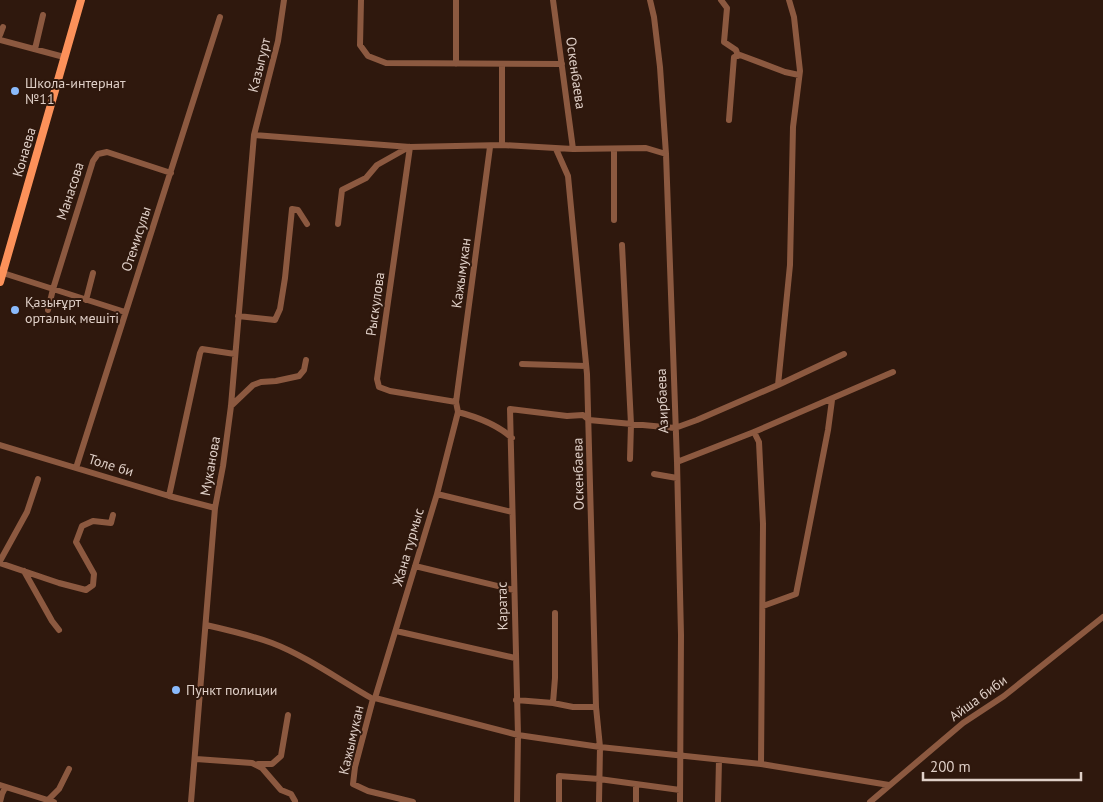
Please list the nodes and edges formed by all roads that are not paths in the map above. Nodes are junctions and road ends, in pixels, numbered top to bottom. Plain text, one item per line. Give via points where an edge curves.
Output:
1 (81, 0) edge
2 (284, 0) edge
3 (361, 0) edge
4 (456, 0) edge
5 (553, 0) edge
6 (650, 0) edge
7 (721, 0) edge
8 (789, 0) edge
9 (43, 15) dead end
10 (220, 17) dead end
11 (2, 27) dead end
12 (0, 35) edge
13 (0, 40) edge
14 (35, 49) junction
15 (738, 56) junction
16 (64, 57) junction
17 (456, 64) junction
18 (562, 64) junction
19 (502, 65) junction
20 (799, 75) junction
21 (729, 120) dead end
22 (254, 135) junction
23 (502, 145) junction
24 (410, 147) junction
25 (490, 147) junction
26 (556, 148) junction
27 (573, 149) junction
28 (614, 149) junction
29 (666, 154) junction
30 (171, 173) junction
31 (614, 220) dead end
32 (307, 224) dead end
33 (338, 224) dead end
34 (622, 245) dead end
35 (3, 273) junction
36 (93, 273) dead end
37 (0, 282) edge
38 (53, 289) junction
39 (86, 300) junction
40 (48, 310) dead end
41 (126, 312) junction
42 (238, 316) junction
43 (235, 354) junction
44 (844, 354) dead end
45 (306, 360) dead end
46 (522, 364) dead end
47 (586, 366) junction
48 (893, 372) dead end
49 (778, 385) junction
50 (832, 400) junction
51 (456, 402) junction
52 (231, 406) junction
53 (458, 412) junction
54 (589, 420) junction
55 (631, 424) junction
56 (675, 428) junction
57 (754, 432) junction
58 (512, 438) junction
59 (0, 445) edge
60 (630, 459) dead end
61 (677, 462) junction
62 (76, 468) junction
63 (654, 474) dead end
64 (677, 478) junction
65 (38, 479) dead end
66 (437, 494) junction
67 (169, 496) junction
68 (215, 508) junction
69 (512, 512) junction
70 (113, 515) dead end
71 (0, 562) edge
72 (416, 566) junction
73 (24, 571) junction
74 (514, 590) junction
75 (762, 606) junction
76 (555, 613) dead end
77 (1103, 617) edge
78 (206, 625) junction
79 (59, 630) dead end
80 (396, 631) junction
81 (515, 658) junction
82 (374, 698) junction
83 (516, 700) junction
84 (553, 703) junction
85 (596, 708) junction
86 (288, 715) dead end
87 (518, 735) junction
88 (600, 748) junction
89 (680, 757) junction
90 (196, 759) junction
91 (719, 760) junction
92 (252, 763) junction
93 (761, 764) junction
94 (68, 770) dead end
95 (599, 779) junction
96 (636, 784) junction
97 (889, 785) junction
98 (3, 787) edge
99 (680, 790) junction
100 (297, 800) edge
101 (51, 801) edge
102 (0, 802) edge
103 (191, 802) edge
104 (413, 802) edge
105 (516, 802) edge
106 (559, 802) edge
107 (599, 802) edge
108 (636, 802) edge
109 (680, 802) edge
110 (718, 802) edge
111 (870, 802) edge

1 - 16 main road, Конаева
2 - 22 street, Казыгурт via 278,41
3 - 17 street via 360,45 368,56 386,63
4 - 17 street
5 - 18 street, Оскенбаева
6 - 29 street, Азирбаева via 660,66
7 - 15 street via 726,8 724,42 736,50
8 - 20 street via 794,17
9 - 14 street
10 - 30 street, Отемисулы
11 - 12 street
13 - 14 street
14 - 16 street
15 - 20 street
15 - 21 street via 734,57
16 - 35 main road, Конаева
17 - 19 street
18 - 19 street
18 - 27 street, Оскенбаева
19 - 23 street
20 - 49 street via 793,127 790,265
22 - 24 street
22 - 42 street, Муканова
23 - 25 street
23 - 26 street
24 - 25 street
24 - 33 street via 377,165 366,178 342,190
24 - 51 street, Рыскулова via 378,387
25 - 51 street, Кажымукан
26 - 27 street
26 - 47 street, Оскенбаева via 568,176
27 - 28 street
28 - 29 street via 646,148
28 - 31 street
29 - 56 street, Азирбаева
30 - 38 street, Манасова via 107,152 98,154 93,161
30 - 41 street, Отемисулы
32 - 42 street via 298,210 292,209 280,309 275,320
34 - 55 street
35 - 37 main road, Конаева
35 - 38 street
36 - 39 street
38 - 39 street
38 - 40 street, Манасова
39 - 41 street
41 - 62 street, Отемисулы
42 - 43 street, Муканова
43 - 52 street, Муканова
43 - 67 street via 202,349 200,352
44 - 49 street
45 - 52 street via 299,376 261,382
46 - 47 street
47 - 54 street, Оскенбаева
48 - 50 street
49 - 56 street
50 - 57 street
50 - 75 street via 796,594
51 - 53 street, Жана турмыс
52 - 68 street, Муканова
53 - 58 street via 476,416 504,430
53 - 66 street, Жана турмыс
54 - 55 street
54 - 58 street, Каратас via 583,415 510,409
54 - 85 street, Оскенбаева
55 - 56 street
55 - 60 street
56 - 61 street, Азирбаева
57 - 61 street
57 - 75 street via 759,442 763,524
58 - 69 street, Каратас
59 - 62 street, Толе би
61 - 64 street, Азирбаева
62 - 67 street, Толе би
63 - 64 street
64 - 89 street, Азирбаева
65 - 71 street via 27,512
66 - 69 street
66 - 72 street, Жана турмыс
67 - 68 street, Толе би
68 - 78 street, Муканова
69 - 74 street, Каратас
70 - 73 street via 111,523 93,521 82,526 76,542 94,574 93,585 86,590
71 - 73 street
72 - 74 street
72 - 80 street, Жана турмыс
73 - 79 street
74 - 81 street, Каратас
75 - 93 street
76 - 84 street
77 - 97 street, Айша биби via 1004,696 963,723
78 - 82 street via 273,644
78 - 90 street, Муканова
80 - 81 street
80 - 82 street, Жана турмыс
81 - 83 street, Каратас
82 - 87 street
82 - 104 street, Кажымукан via 353,784
83 - 84 street
83 - 87 street, Каратас
84 - 85 street
85 - 88 street, Оскенбаева
86 - 92 street via 280,756 272,764
87 - 88 street
87 - 105 street, Каратас
88 - 89 street
88 - 95 street, Оскенбаева
89 - 91 street
89 - 99 street, Азирбаева
90 - 92 street
90 - 103 street, Муканова
91 - 93 street
91 - 110 street
92 - 100 street
93 - 97 street
94 - 101 street
95 - 96 street
95 - 106 street via 559,776
95 - 107 street, Оскенбаева
96 - 99 street
96 - 108 street
97 - 111 street, Айша биби
98 - 101 street
98 - 102 street
99 - 109 street, Азирбаева

